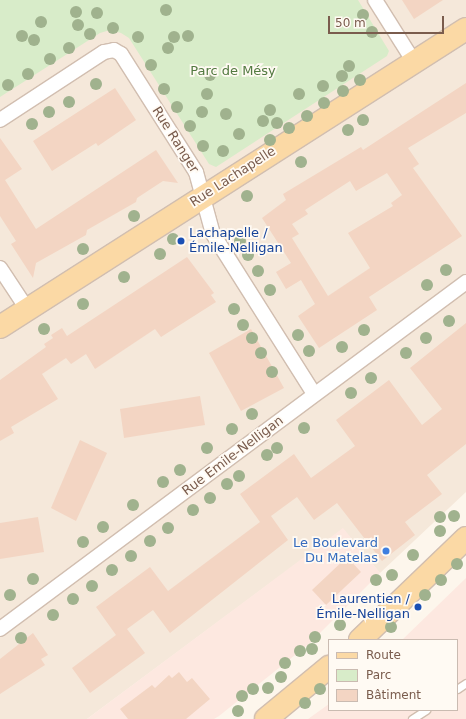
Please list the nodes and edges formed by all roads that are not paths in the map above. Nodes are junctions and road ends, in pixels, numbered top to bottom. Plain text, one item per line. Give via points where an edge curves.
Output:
1 (375, 0) edge
2 (466, 29) edge
3 (414, 62) junction
4 (0, 120) edge
5 (202, 197) junction
6 (0, 268) edge
7 (466, 282) edge
8 (27, 309) junction
9 (0, 327) edge
10 (314, 394) junction
11 (466, 538) edge
12 (0, 629) edge
13 (361, 639) edge
14 (328, 668) edge
15 (424, 711) edge
16 (266, 719) edge
17 (412, 719) edge

1 - 3 street
2 - 3 main road, Rue Lachapelle
3 - 5 main road, Rue Lachapelle
4 - 5 street, Rue Ranger via 100,54 116,51 196,172
5 - 8 main road, Rue Lachapelle
5 - 10 street, Rue Ranger via 213,234
6 - 8 street
7 - 10 street, Rue Emile-Nelligan
8 - 9 main road, Rue Lachapelle
10 - 12 street, Rue Emile-Nelligan
11 - 13 main road
14 - 16 main road
15 - 17 lane

